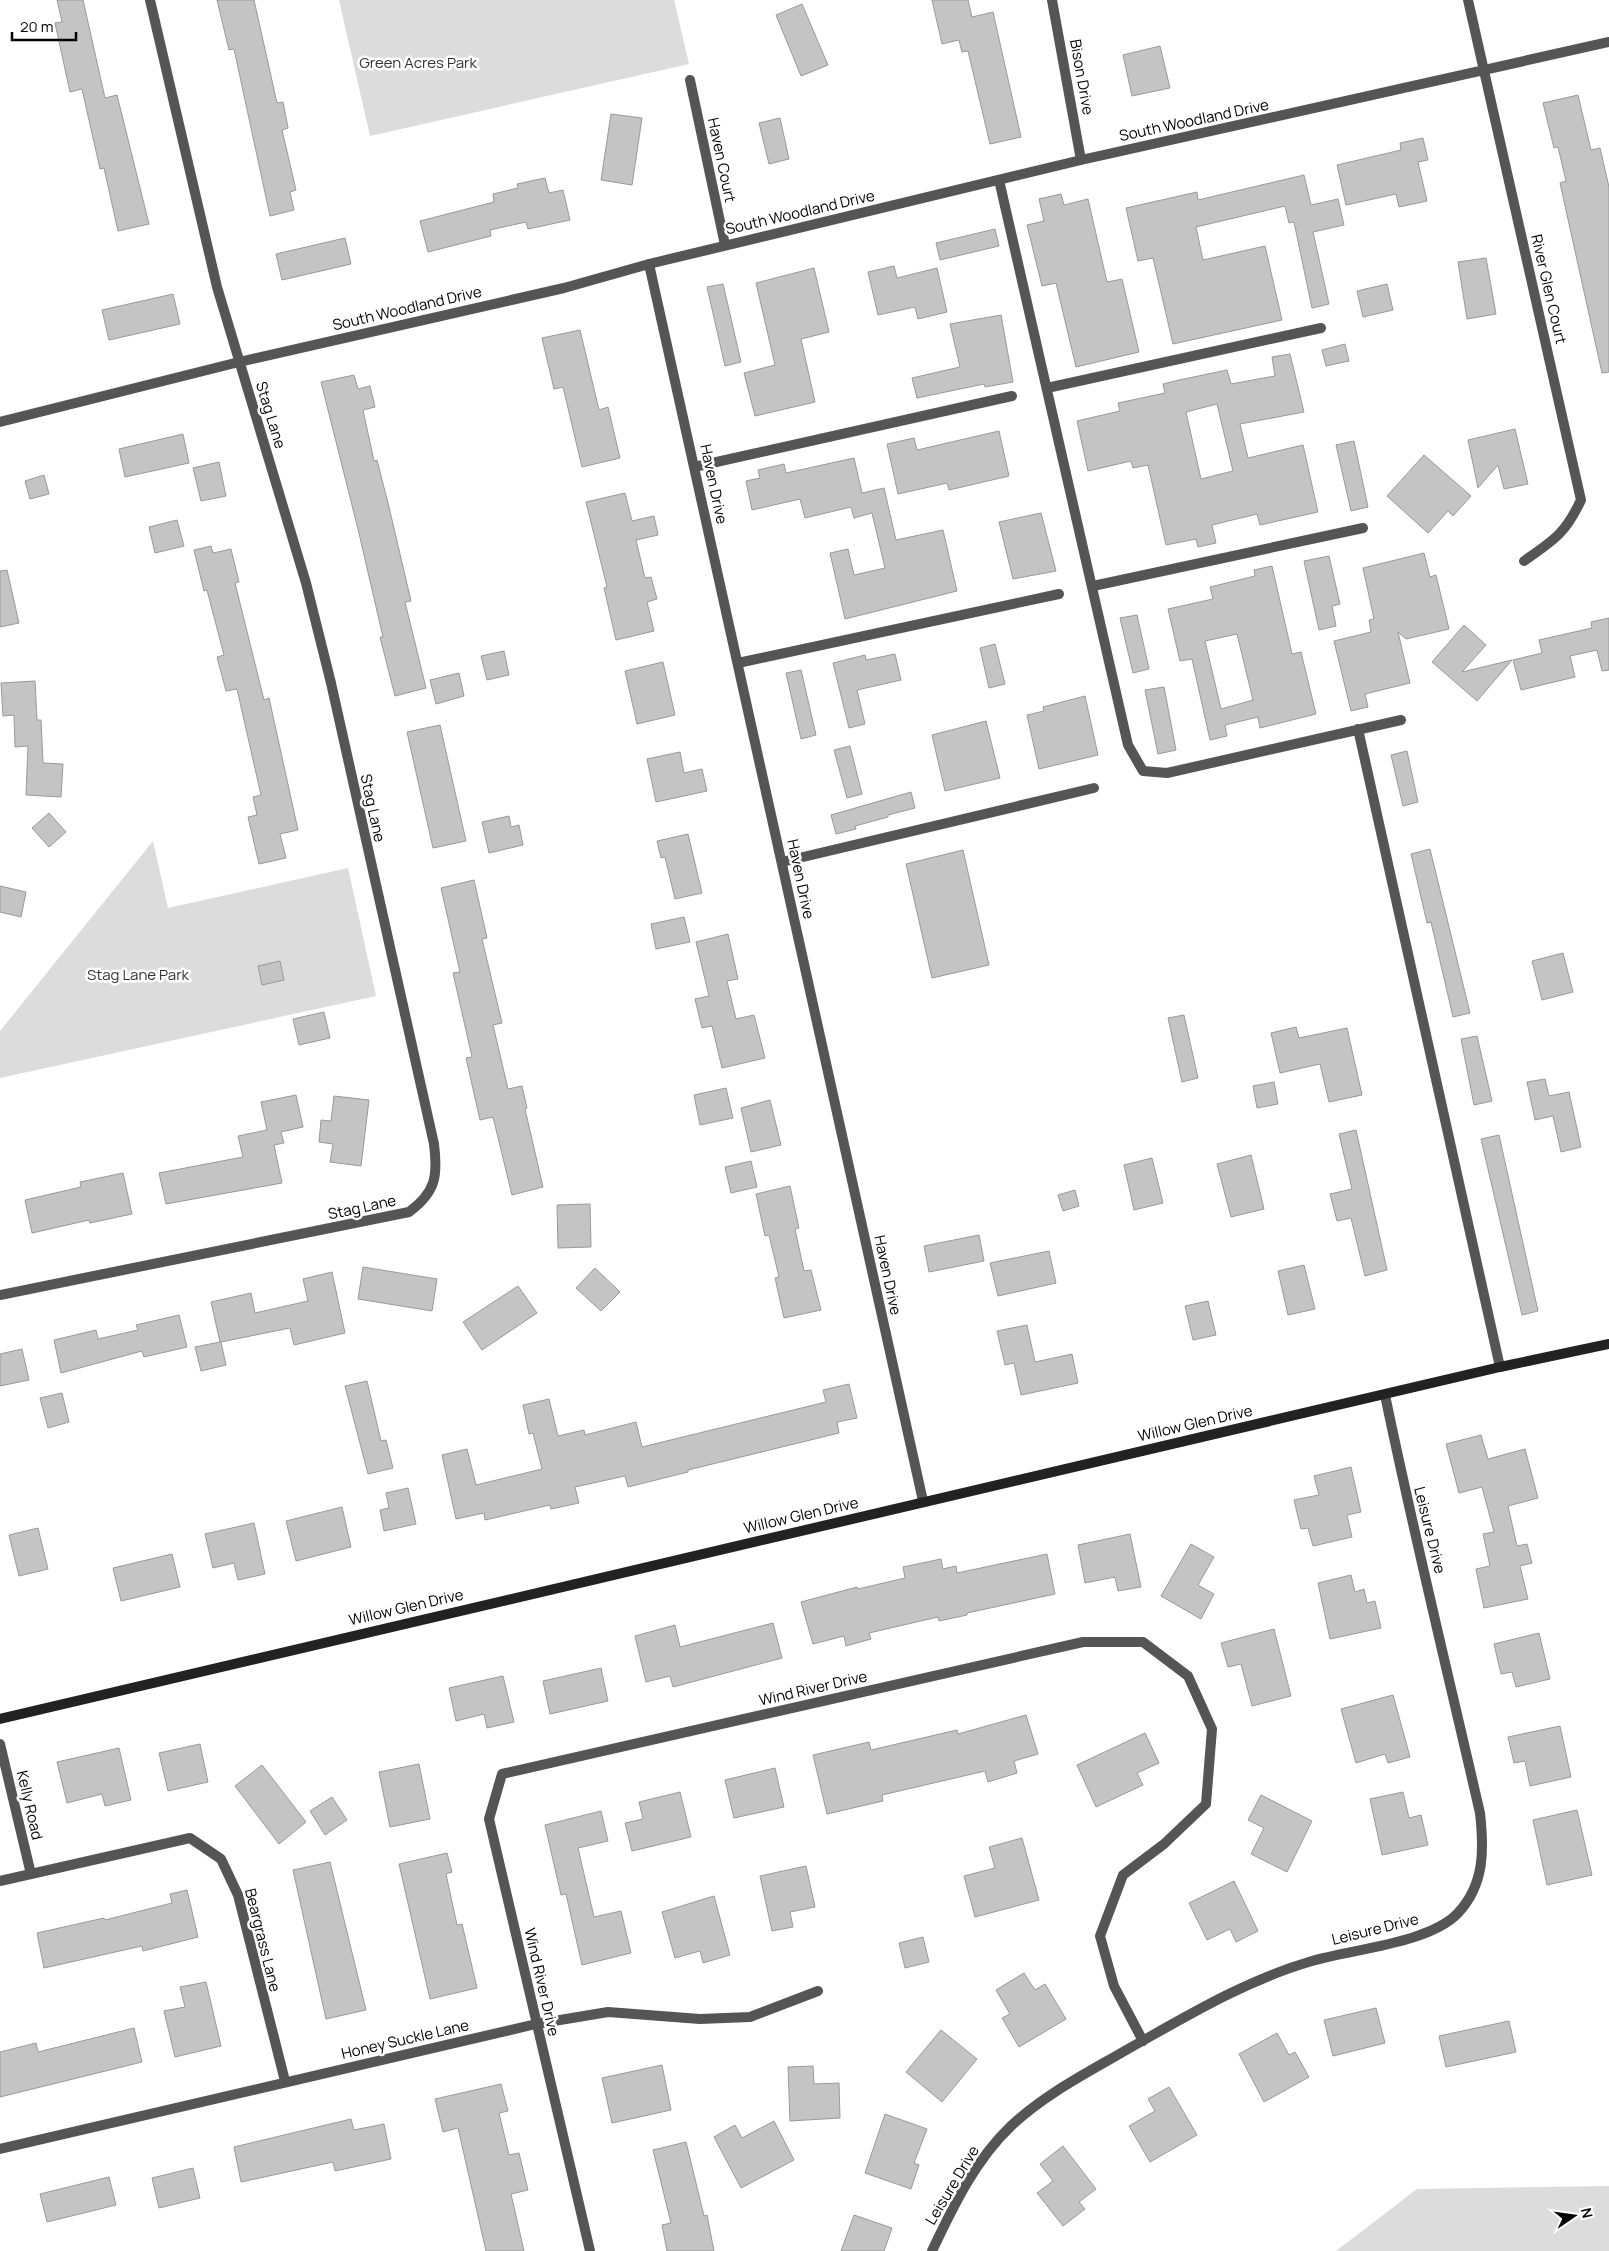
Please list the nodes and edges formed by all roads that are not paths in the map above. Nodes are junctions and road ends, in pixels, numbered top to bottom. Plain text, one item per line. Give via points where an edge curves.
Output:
1 (150, 0) edge
2 (1052, 0) edge
3 (1468, 0) edge
4 (1609, 42) edge
5 (1484, 70) junction
6 (690, 80) dead end
7 (1082, 160) junction
8 (999, 180) junction
9 (725, 245) junction
10 (649, 264) junction
11 (1321, 328) dead end
12 (239, 362) junction
13 (1047, 388) junction
14 (1012, 396) dead end
15 (0, 422) edge
16 (694, 467) junction
17 (1363, 528) dead end
18 (1524, 562) dead end
19 (1093, 586) junction
20 (1059, 594) dead end
21 (738, 663) junction
22 (1401, 720) dead end
23 (1358, 730) junction
24 (1094, 788) dead end
25 (782, 862) junction
26 (0, 1295) edge
27 (1609, 1344) edge
28 (1500, 1367) junction
29 (1385, 1395) junction
30 (923, 1502) junction
31 (0, 1719) edge
32 (0, 1744) edge
33 (31, 1874) junction
34 (0, 1881) edge
35 (818, 1991) dead end
36 (536, 2024) junction
37 (1143, 2041) junction
38 (285, 2081) junction
39 (0, 2149) edge
40 (590, 2251) edge
41 (932, 2251) edge

1 - 12 street, Stag Lane via 217,287
2 - 7 street, Bison Drive
3 - 5 street, River Glen Court
4 - 5 street, South Woodland Drive
5 - 7 street, South Woodland Drive
5 - 18 street, River Glen Court via 1581,500 1570,523 1558,537
6 - 9 street, Haven Court
7 - 8 street, South Woodland Drive
8 - 9 street, South Woodland Drive
8 - 13 street
9 - 10 street, South Woodland Drive
10 - 12 street, South Woodland Drive via 564,288
10 - 16 street, Haven Drive
11 - 13 street
12 - 15 street, South Woodland Drive
12 - 26 street, Stag Lane via 306,583 331,683 434,1144 437,1166 433,1186 424,1201 409,1212 391,1217
13 - 19 street
14 - 16 street
16 - 21 street, Haven Drive
17 - 19 street
19 - 23 street via 1128,745 1143,771 1168,774
20 - 21 street
21 - 25 street, Haven Drive
22 - 23 street
23 - 28 street
24 - 25 street
25 - 30 street, Haven Drive
27 - 28 main road, Willow Glen Drive
28 - 29 main road, Willow Glen Drive
29 - 30 main road, Willow Glen Drive
29 - 37 street, Leisure Drive via 1480,1813 1484,1841 1482,1867 1474,1892 1458,1913 1435,1930 1330,1956 1268,1977 1195,2011
30 - 31 main road, Willow Glen Drive
32 - 33 street, Kelly Road
33 - 34 street, Beargrass Lane
33 - 38 street, Beargrass Lane via 190,1838 221,1860 238,1895
35 - 36 street, Honey Suckle Lane via 750,2016 700,2019 608,2012
36 - 37 street, Wind River Drive via 489,1819 502,1774 1083,1642 1143,1642 1188,1676 1212,1729 1206,1804 1164,1844 1122,1875 1100,1936 1114,1986
36 - 38 street, Honey Suckle Lane
36 - 40 street, Wind River Drive
37 - 41 street, Leisure Drive via 1064,2086 1010,2127 986,2154 966,2185
38 - 39 street, Honey Suckle Lane

